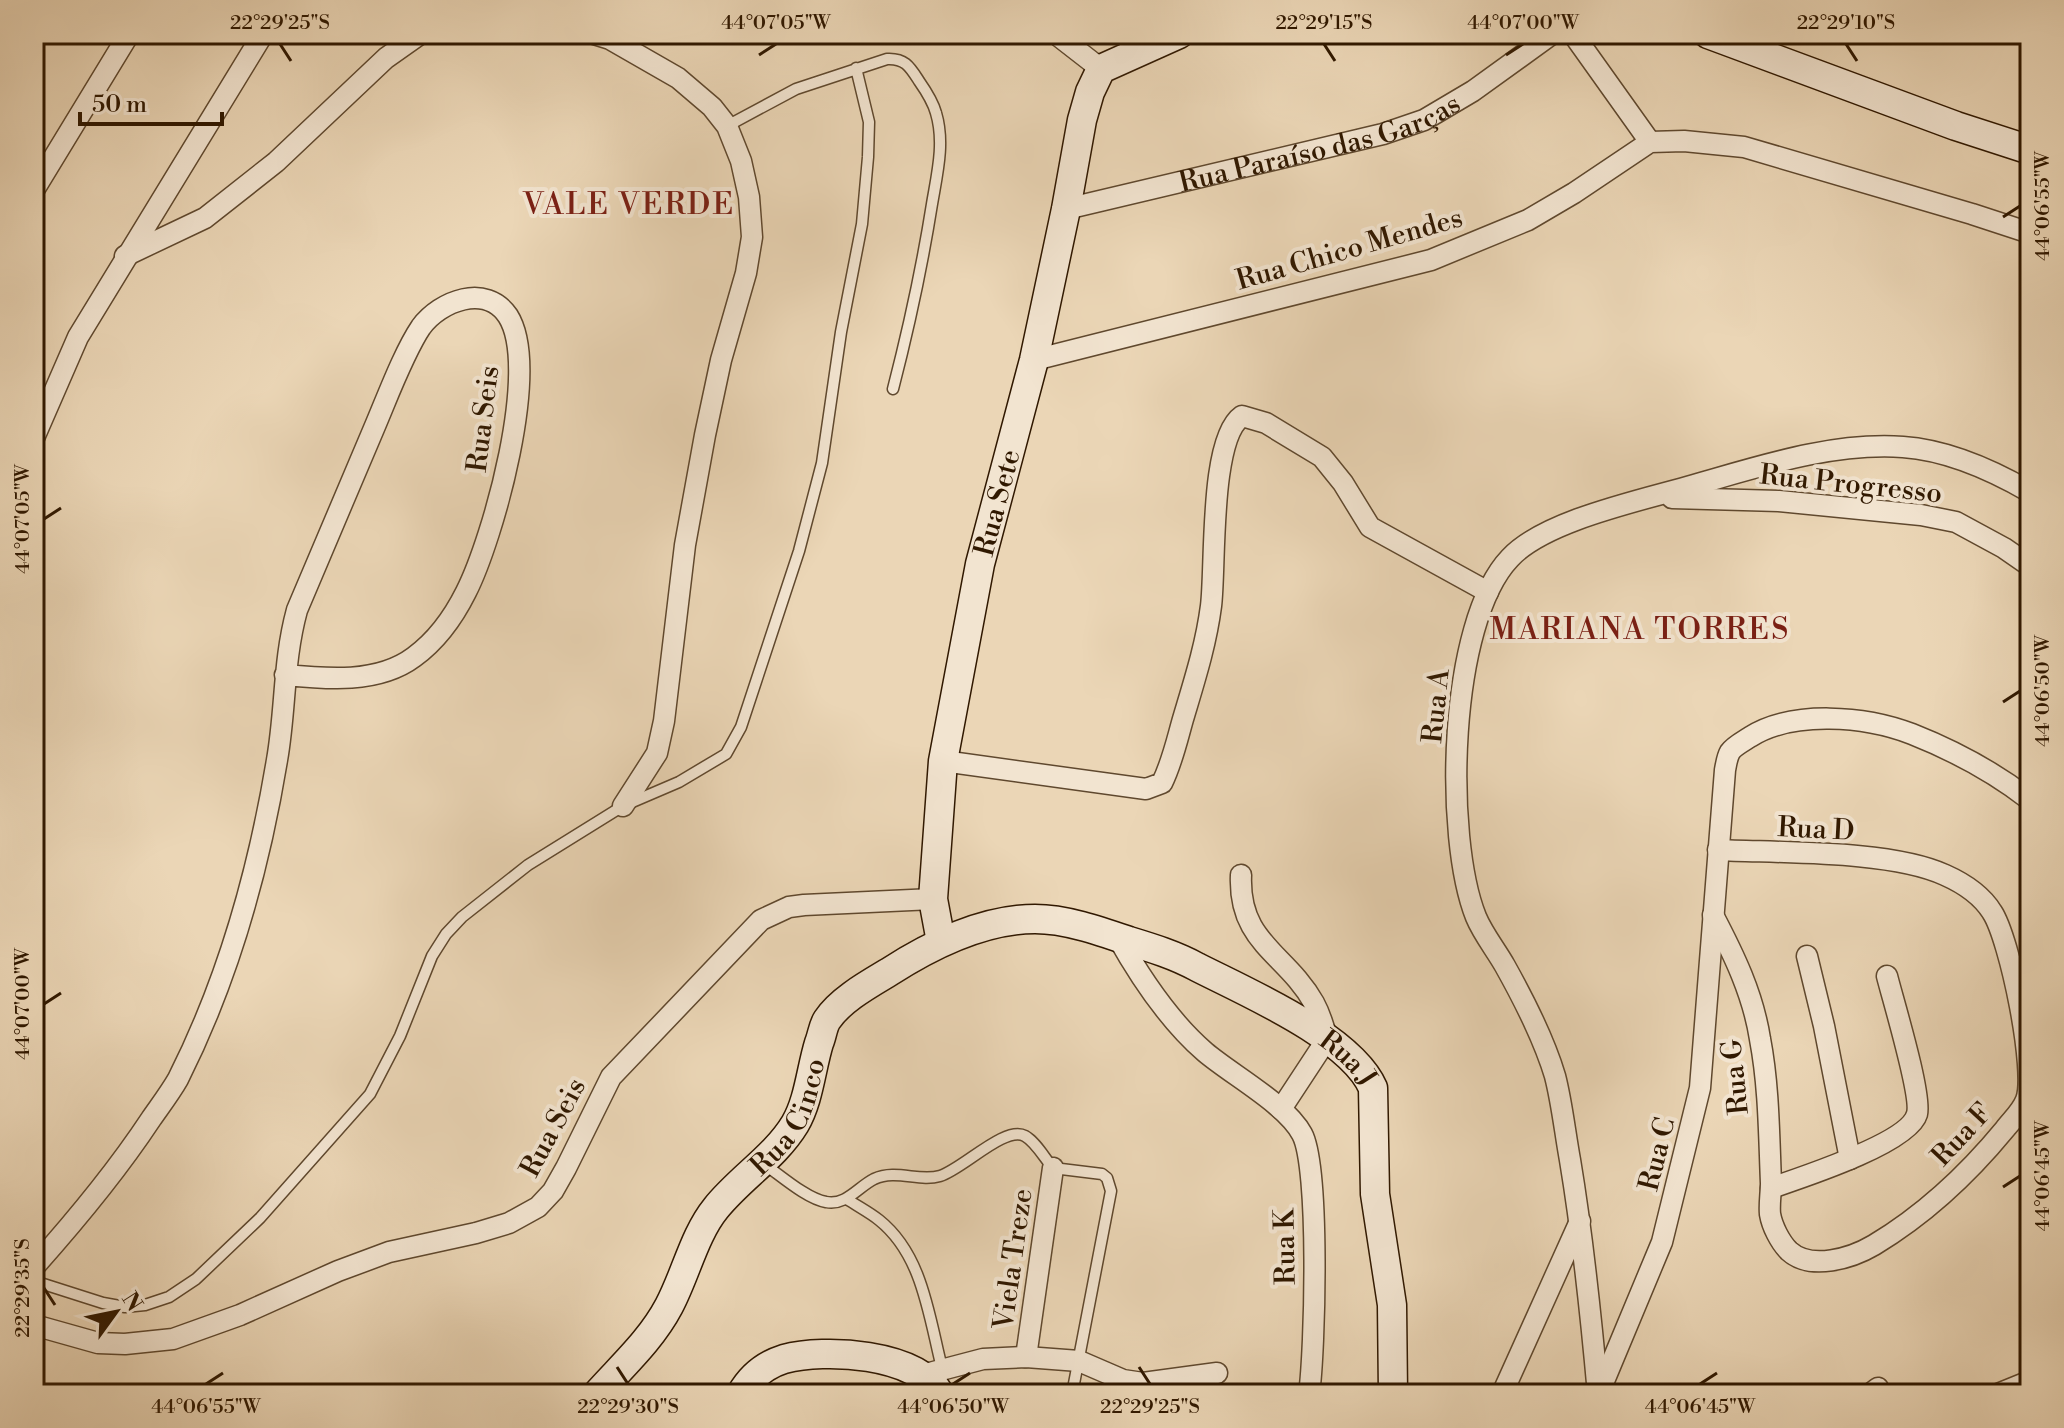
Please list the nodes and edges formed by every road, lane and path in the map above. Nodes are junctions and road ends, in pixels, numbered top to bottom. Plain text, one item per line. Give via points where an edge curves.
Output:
1 (129, 34) edge
2 (263, 34) edge
3 (420, 34) edge
4 (594, 34) edge
5 (1056, 34) edge
6 (1179, 34) edge
7 (1552, 34) edge
8 (1573, 34) edge
9 (1708, 34) edge
10 (856, 68) junction
11 (1101, 69) junction
12 (727, 126) junction
13 (1650, 142) junction
14 (2030, 150) edge
15 (34, 190) edge
16 (1066, 209) junction
17 (2030, 233) edge
18 (125, 256) junction
19 (1034, 360) junction
20 (893, 389) dead end
21 (34, 438) edge
22 (2030, 492) edge
23 (1653, 497) junction
24 (2030, 566) edge
25 (1488, 592) junction
26 (285, 675) junction
27 (943, 761) junction
28 (2030, 800) edge
29 (623, 806) junction
30 (1718, 850) junction
31 (1241, 875) dead end
32 (1970, 889) joint
33 (933, 899) junction
34 (1713, 915) junction
35 (1034, 919) joint
36 (1117, 936) junction
37 (941, 942) junction
38 (1807, 956) dead end
39 (1887, 976) dead end
40 (1327, 1039) junction
41 (1281, 1109) junction
42 (1850, 1159) junction
43 (762, 1163) junction
44 (1053, 1168) junction
45 (1771, 1188) junction
46 (847, 1199) junction
47 (1580, 1221) junction
48 (1781, 1240) joint
49 (34, 1267) edge
50 (34, 1281) edge
51 (34, 1325) edge
52 (1026, 1357) junction
53 (1079, 1361) junction
54 (1217, 1373) dead end
55 (935, 1379) edge
56 (2030, 1381) edge
57 (597, 1394) edge
58 (741, 1394) edge
59 (1072, 1394) edge
60 (1309, 1394) edge
61 (1393, 1394) edge
62 (1502, 1394) edge
63 (1598, 1394) edge
64 (1998, 1394) edge

1 - 15 street
2 - 18 street
3 - 18 street via 205,218
4 - 12 street via 678,78
5 - 11 street
6 - 11 street
7 - 16 street, Rua Paraíso das Garças via 1424,120
8 - 13 street
9 - 14 street
10 - 12 lane via 796,89
10 - 20 lane via 887,59 906,62 927,93 939,134 920,281
10 - 29 lane via 869,122 862,224 822,463 799,551 741,727 726,754
11 - 16 street, Rua Sete via 1082,120
12 - 29 street via 744,173 752,237 705,435 657,753
13 - 17 street via 1744,147
13 - 19 street, Rua Chico Mendes via 1528,220 1431,260
16 - 19 street, Rua Sete
18 - 21 street via 78,337
19 - 27 street, Rua Sete via 980,564
22 - 23 street, Rua A via 1954,457 1904,447 1781,460
23 - 24 street, Rua Progresso via 1779,501 1956,522
23 - 25 street, Rua A via 1538,538 1508,560
25 - 27 street via 1370,527 1322,457 1266,423 1242,416 1234,424 1218,485 1211,606 1199,666 1162,783 1146,789
25 - 47 street, Rua A via 1470,649 1457,736 1461,849 1476,918 1507,969 1555,1076
26 - 26 street, Rua Seis via 323,679 388,670 436,638 467,591 500,497 515,424 518,345 508,317 497,305 474,296 456,301 421,327 297,610
26 - 49 street, Rua Seis via 278,760 259,850 208,1012 176,1081 131,1149
27 - 33 street, Rua Sete
28 - 30 street via 2001,777 1909,733 1865,723 1790,720 1763,729 1730,752
29 - 50 lane via 528,865 446,934 370,1094 260,1218 196,1279 169,1297 125,1307
30 - 32 street, Rua D via 1902,863 1944,874
30 - 34 street
31 - 40 street via 1247,920 1314,1003
32 - 48 street, Rua F via 1996,918 2015,972 2029,1079 2021,1109 1938,1199 1873,1246 1817,1261 1802,1259
33 - 37 street, Rua Sete
33 - 51 street, Rua Seis via 804,905 761,920 611,1077 553,1191 538,1207 509,1223 389,1252 173,1339 98,1343
34 - 45 street, Rua G via 1739,965 1760,1036
34 - 63 street, Rua C via 1700,1088 1683,1166 1662,1242
35 - 36 street, Rua J
35 - 37 street, Rua Cinco
36 - 40 street, Rua J via 1181,958
36 - 41 street, Rua K via 1150,989 1202,1050
37 - 43 street, Rua Cinco via 873,981 826,1021 795,1124
38 - 42 street
39 - 42 street via 1910,1065 1916,1116 1904,1130
40 - 41 street
40 - 61 street, Rua J via 1359,1063 1373,1088 1375,1194 1392,1305
41 - 60 street, Rua K via 1302,1133 1309,1159
42 - 45 street
43 - 46 lane via 817,1199
43 - 57 street, Rua Cinco via 716,1208 654,1333
44 - 46 lane via 1027,1136 1016,1133 951,1172 936,1177 882,1176
44 - 52 street, Viela Treze
44 - 53 lane via 1102,1174 1111,1191
45 - 48 street, Rua G via 1770,1213
46 - 55 lane via 880,1221 911,1257 920,1282
47 - 62 street
47 - 63 street, Rua A
52 - 53 street
52 - 55 street via 983,1359
53 - 54 street via 1143,1383
53 - 59 lane
55 - 58 street via 872,1358 821,1352 781,1360 757,1373
56 - 64 street

